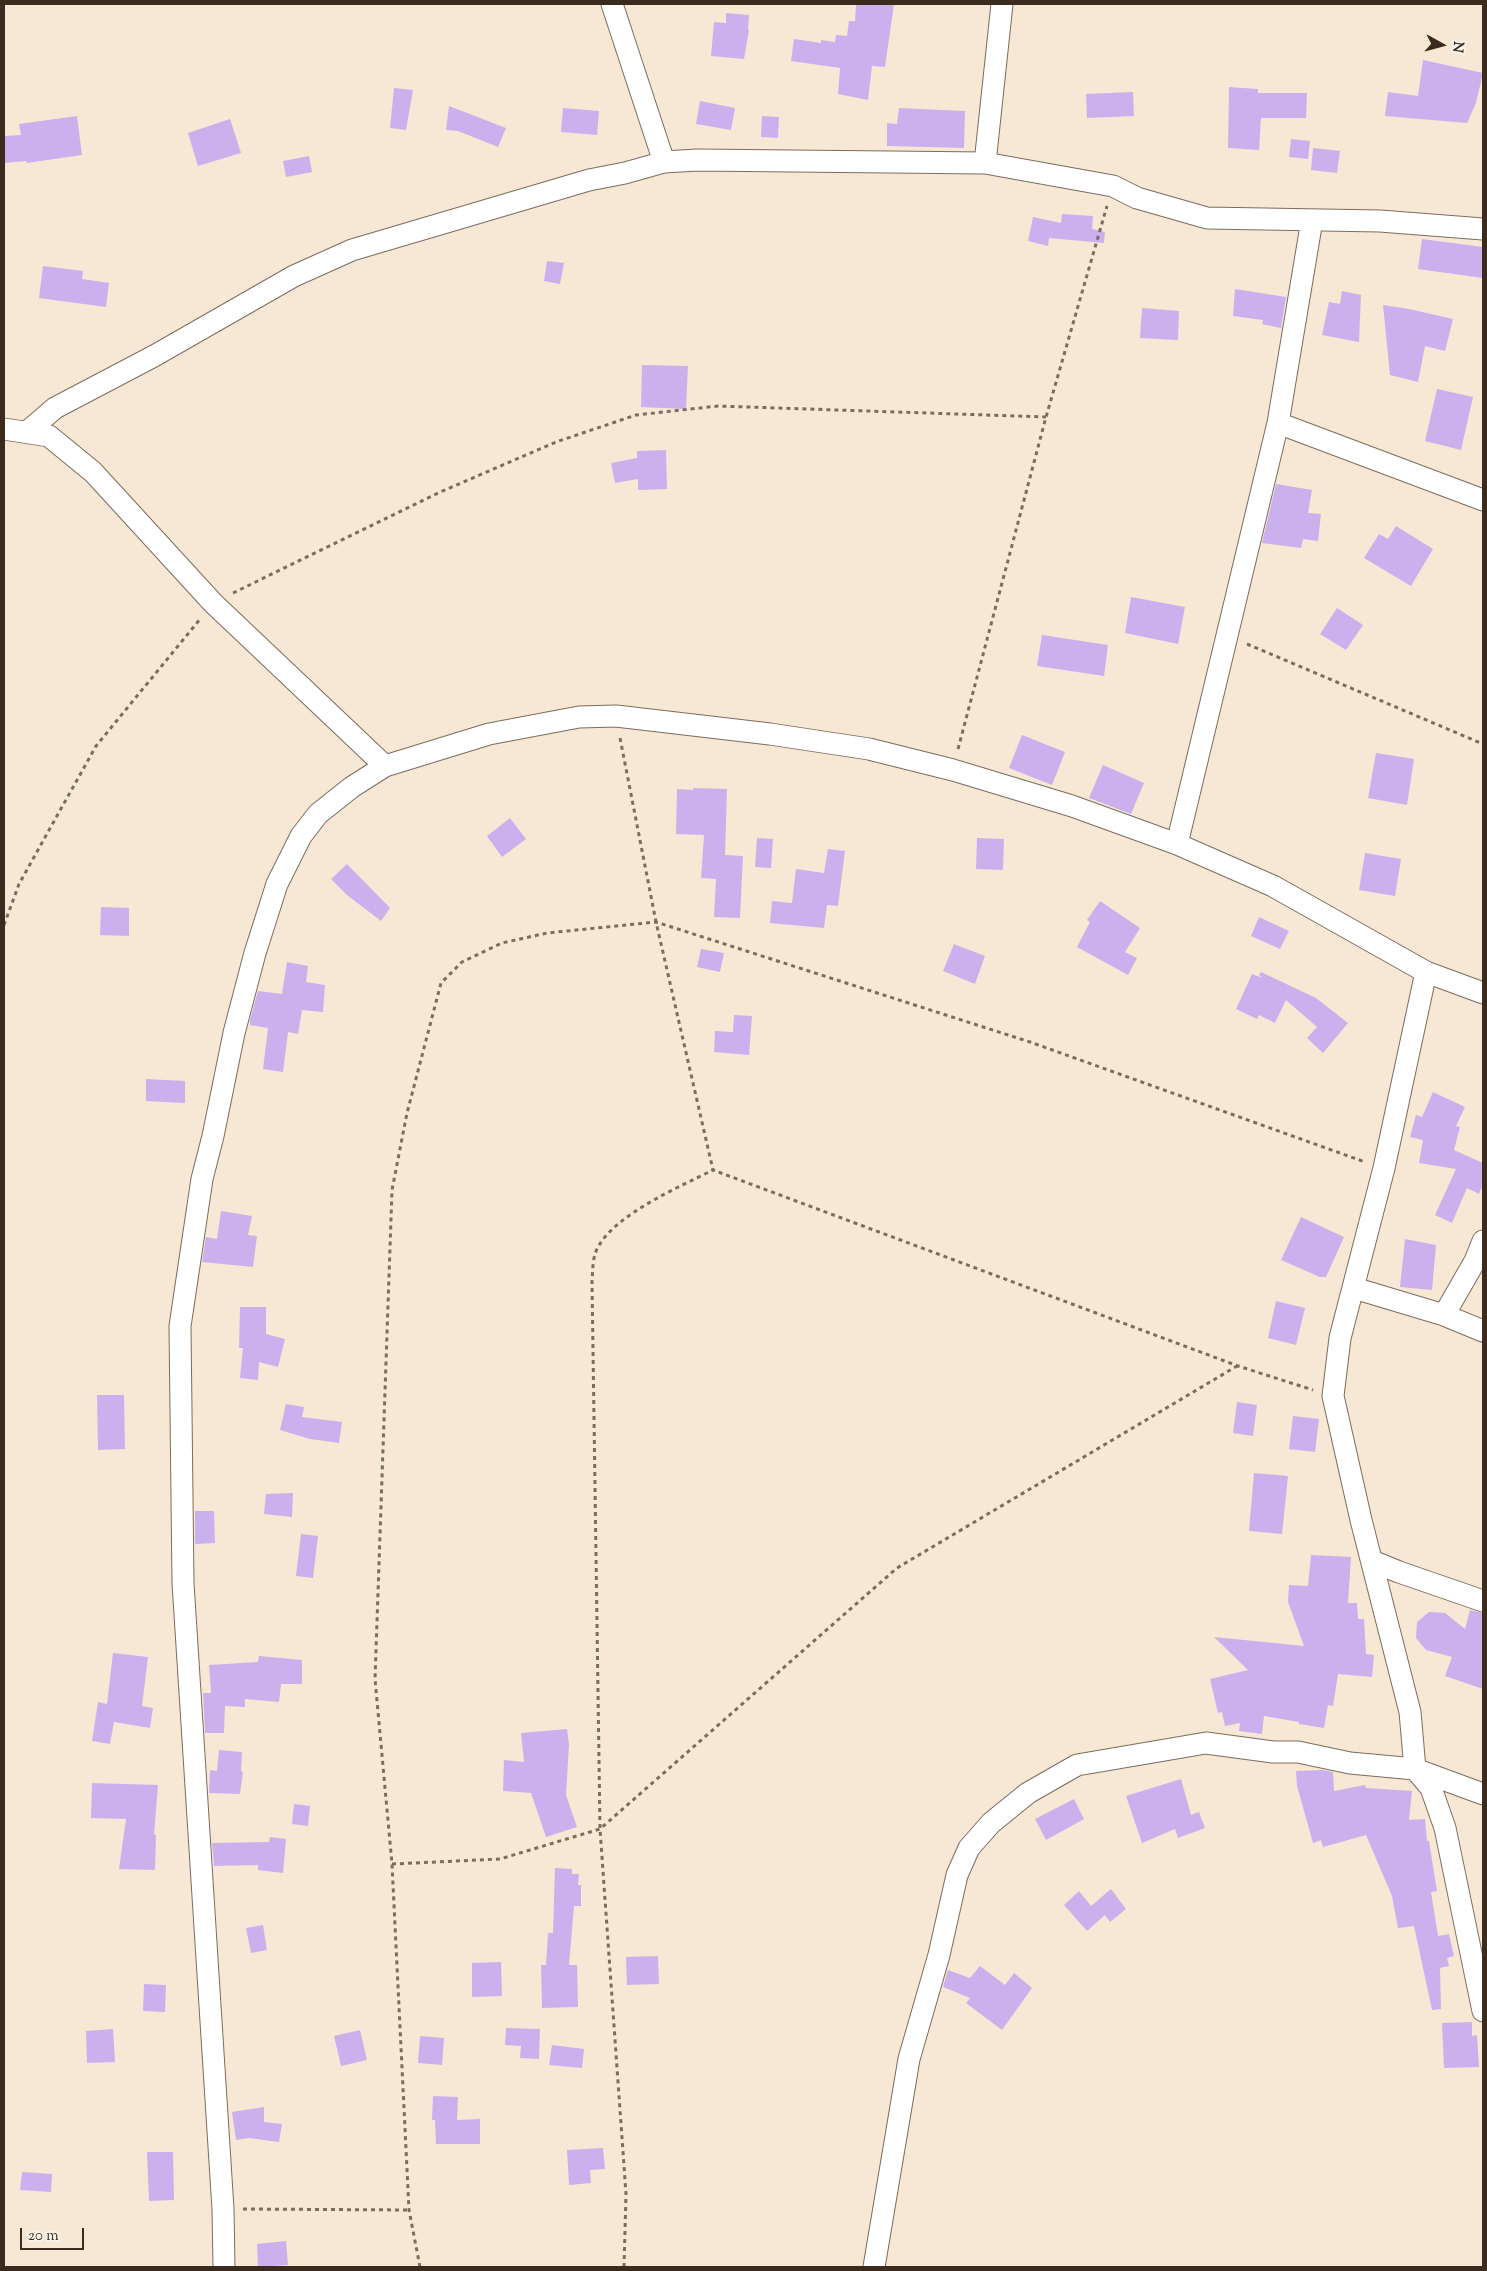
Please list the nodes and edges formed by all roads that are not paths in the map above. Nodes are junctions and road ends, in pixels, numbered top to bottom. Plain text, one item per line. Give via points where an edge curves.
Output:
1 (612, 4) edge
2 (1002, 4) edge
3 (664, 162) junction
4 (984, 163) junction
5 (1312, 220) junction
6 (1483, 229) edge
7 (1278, 423) junction
8 (4, 429) edge
9 (27, 432) junction
10 (1483, 500) edge
11 (385, 766) junction
12 (1177, 844) junction
13 (1426, 972) junction
14 (1483, 993) edge
15 (1483, 1241) edge
16 (1354, 1288) junction
17 (1444, 1315) junction
18 (1483, 1331) edge
19 (1372, 1561) junction
20 (1483, 1601) edge
21 (1415, 1769) junction
22 (1483, 1794) edge
23 (1483, 2011) edge
24 (224, 2267) edge
25 (874, 2267) edge

1 - 3 street
2 - 4 street
3 - 4 street
3 - 9 street via 589,180 352,250 294,276 55,408
4 - 5 street via 1113,186 1137,198 1207,218
5 - 6 street
5 - 7 street
7 - 10 street
7 - 12 street
8 - 9 street
9 - 11 street via 49,436 93,472 214,603
11 - 12 street via 489,734 579,717 616,716 869,749 1072,806
11 - 24 street via 318,814 301,836 277,884 234,1033 202,1179 180,1326 183,1583
12 - 13 street via 1273,886
13 - 14 street
13 - 16 street via 1384,1168
15 - 17 street
16 - 17 street
16 - 19 street via 1340,1338 1333,1396
17 - 18 street
19 - 20 street
19 - 21 street via 1410,1712
21 - 22 street
21 - 23 street via 1431,1788 1445,1828
21 - 25 street via 1350,1764 1298,1752 1206,1743 1077,1765 1028,1794 991,1823 969,1848 957,1875 940,1956 909,2059

